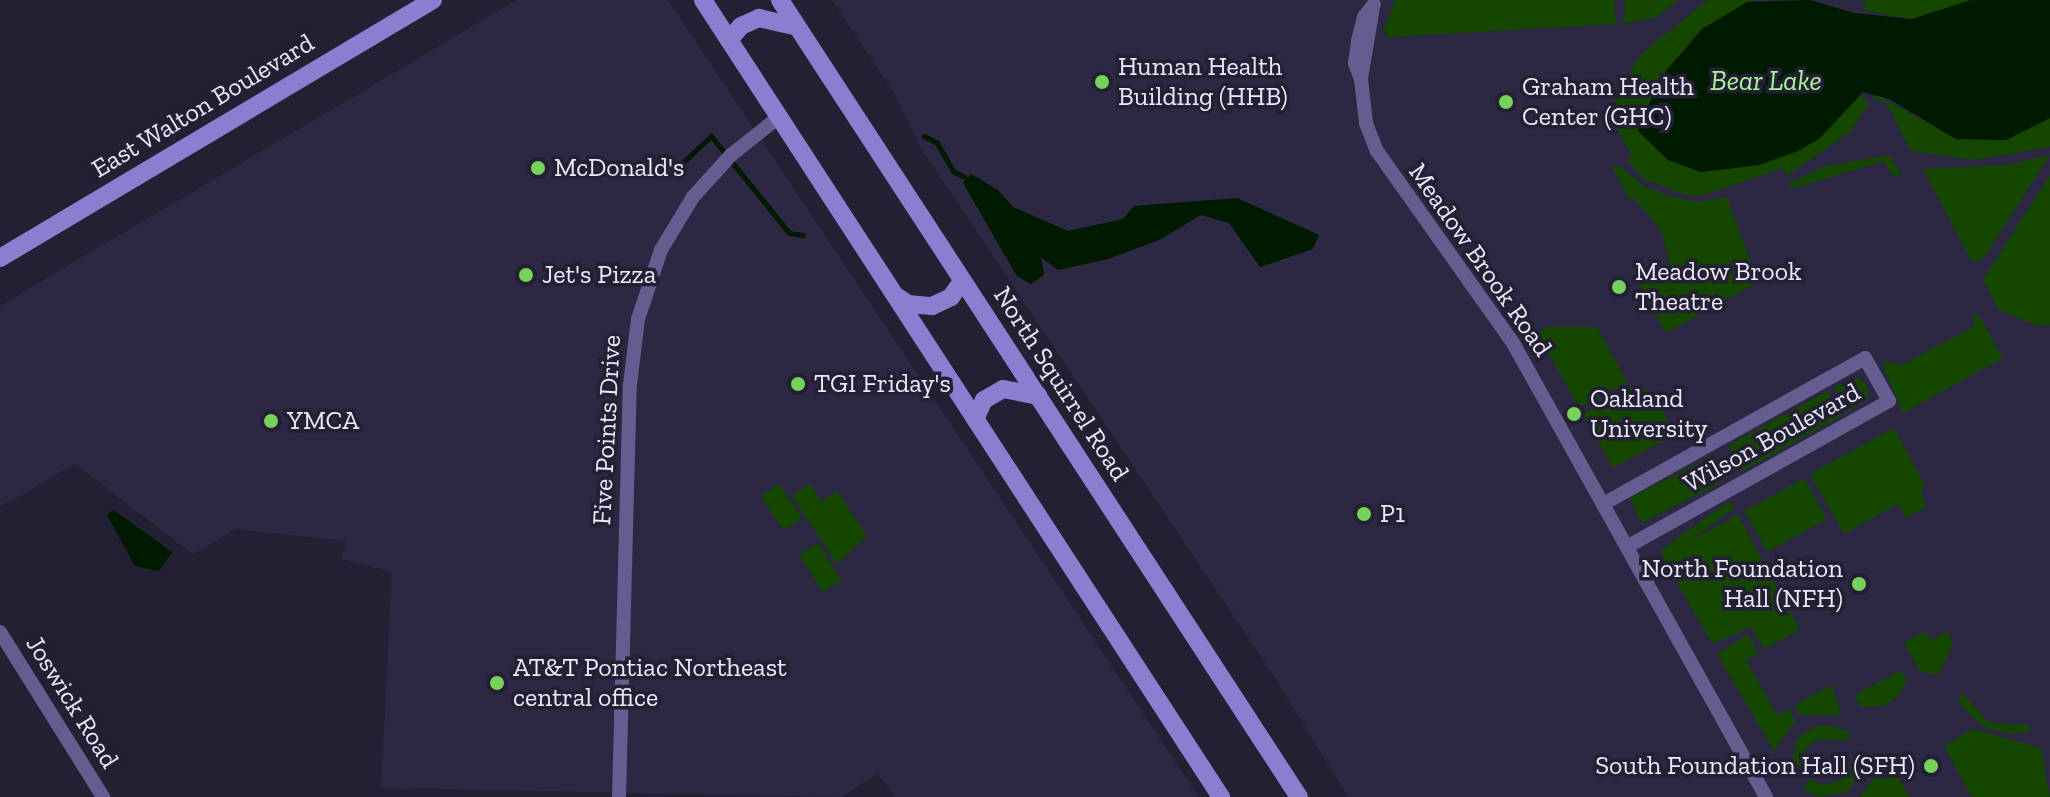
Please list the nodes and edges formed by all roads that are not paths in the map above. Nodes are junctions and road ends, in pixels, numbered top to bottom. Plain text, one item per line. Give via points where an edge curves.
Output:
1 (433, 0) edge
2 (703, 0) edge
3 (780, 0) edge
4 (1374, 3) edge
5 (797, 27) junction
6 (729, 40) junction
7 (779, 117) junction
8 (0, 258) edge
9 (962, 281) junction
10 (895, 295) junction
11 (1038, 396) junction
12 (975, 419) junction
13 (1603, 504) junction
14 (1627, 547) junction
15 (0, 632) edge
16 (103, 797) edge
17 (619, 797) edge
18 (1221, 797) edge
19 (1299, 797) edge
20 (1766, 797) edge

1 - 8 main road, East Walton Boulevard
2 - 6 main road
3 - 5 main road, North Squirrel Road
4 - 13 street, Meadow Brook Road via 1361,79 1366,123 1386,168 1498,320
5 - 6 main road via 759,18 741,26
5 - 9 main road, North Squirrel Road
6 - 7 main road
7 - 10 main road
7 - 17 street, Five Points Drive via 701,187 661,250 634,340
9 - 10 main road via 951,297 932,306 908,304
9 - 11 main road, North Squirrel Road
10 - 12 main road
11 - 12 main road via 1003,389 984,400
11 - 19 main road, North Squirrel Road
12 - 18 main road
13 - 14 street, Meadow Brook Road
13 - 14 street, Wilson Boulevard via 1865,358 1889,401
14 - 20 street, Meadow Brook Road
15 - 16 street, Joswick Road

